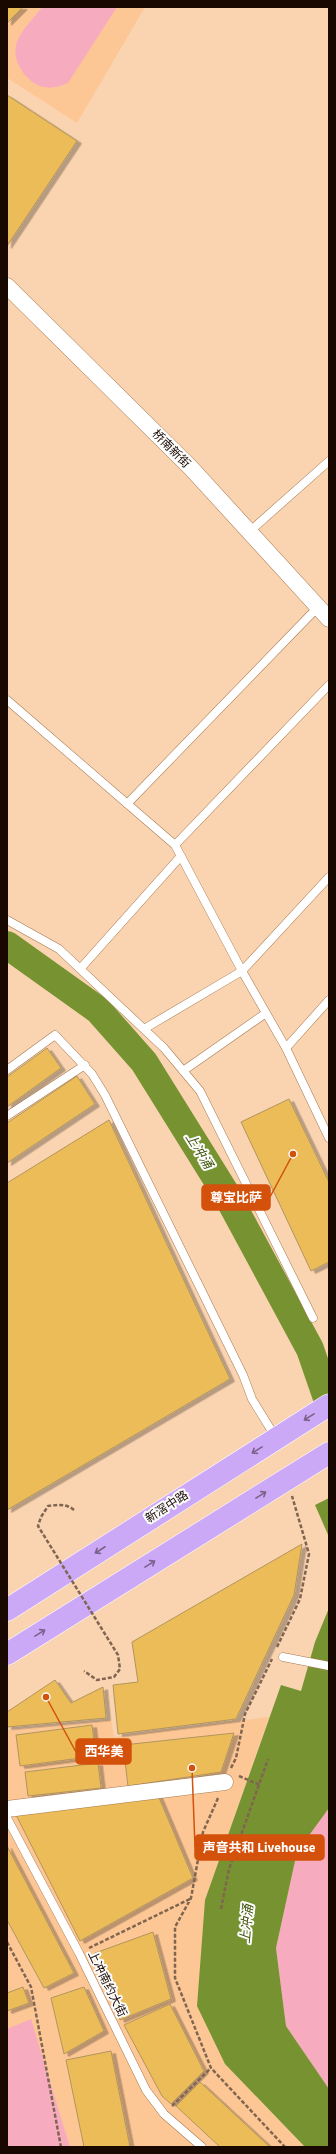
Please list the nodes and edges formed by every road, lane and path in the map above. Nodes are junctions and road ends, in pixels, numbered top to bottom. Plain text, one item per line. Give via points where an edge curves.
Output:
1 (7, 286) edge
2 (329, 460) edge
3 (250, 532) junction
4 (318, 607) junction
5 (329, 619) edge
6 (329, 685) edge
7 (7, 700) edge
8 (127, 804) junction
9 (174, 844) junction
10 (181, 856) junction
11 (329, 877) edge
12 (7, 920) edge
13 (80, 969) junction
14 (242, 971) junction
15 (329, 1000) edge
16 (266, 1013) junction
17 (144, 1029) junction
18 (286, 1048) junction
19 (84, 1065) junction
20 (7, 1070) edge
21 (183, 1071) junction
22 (7, 1116) edge
23 (326, 1124) edge
24 (329, 1138) edge
25 (313, 1318) dead end
26 (329, 1405) edge
27 (283, 1433) junction
28 (329, 1453) edge
29 (287, 1479) junction
30 (74, 1510) dead end
31 (7, 1610) edge
32 (276, 1650) dead end
33 (7, 1654) edge
34 (273, 1657) dead end
35 (286, 1658) dead end
36 (329, 1666) edge
37 (84, 1671) dead end
38 (268, 1759) dead end
39 (227, 1777) junction
40 (260, 1785) junction
41 (7, 1809) edge
42 (7, 1818) edge
43 (191, 1898) junction
44 (221, 1909) dead end
45 (7, 1942) edge
46 (79, 1953) junction
47 (211, 2068) junction
48 (164, 2114) junction
49 (61, 2147) edge
50 (202, 2147) edge
51 (285, 2147) edge

1 - 3 street, 桥南新街 via 185,463
2 - 3 lane
3 - 4 street, 桥南新街
4 - 5 street, 桥南新街
4 - 8 lane
6 - 9 lane
7 - 8 lane
8 - 9 lane
9 - 10 lane
10 - 13 lane
10 - 14 lane
11 - 14 lane
12 - 13 lane via 59,949
13 - 17 lane
14 - 16 lane
14 - 17 lane
15 - 18 lane
16 - 18 lane
16 - 21 lane
17 - 21 lane
18 - 23 lane
19 - 20 lane via 56,1035
19 - 22 lane
19 - 27 lane via 105,1095 243,1375 252,1399
21 - 25 lane via 200,1091
23 - 24 lane
26 -> 27 highway, 新滘中路
27 -> 31 highway, 新滘中路
28 - 29 highway
29 - 32 path via 309,1554 300,1599
33 -> 29 highway
30 - 37 path, bridge via 60,1504 48,1506 38,1526 118,1655 120,1669 114,1677 97,1680
34 - 39 path via 245,1714 236,1758
35 - 36 lane
38 - 40 path
39 - 40 path
39 - 41 street
39 - 43 path via 203,1832
40 - 44 path via 229,1869
42 - 46 lane, 上冲南约大街
43 - 46 path
43 - 47 path via 175,1927 175,1978
45 - 49 path via 31,1987
46 - 48 lane, 上冲南约大街 via 146,2090
47 - 48 path
47 - 51 path
48 - 50 lane, 上冲南约大街

